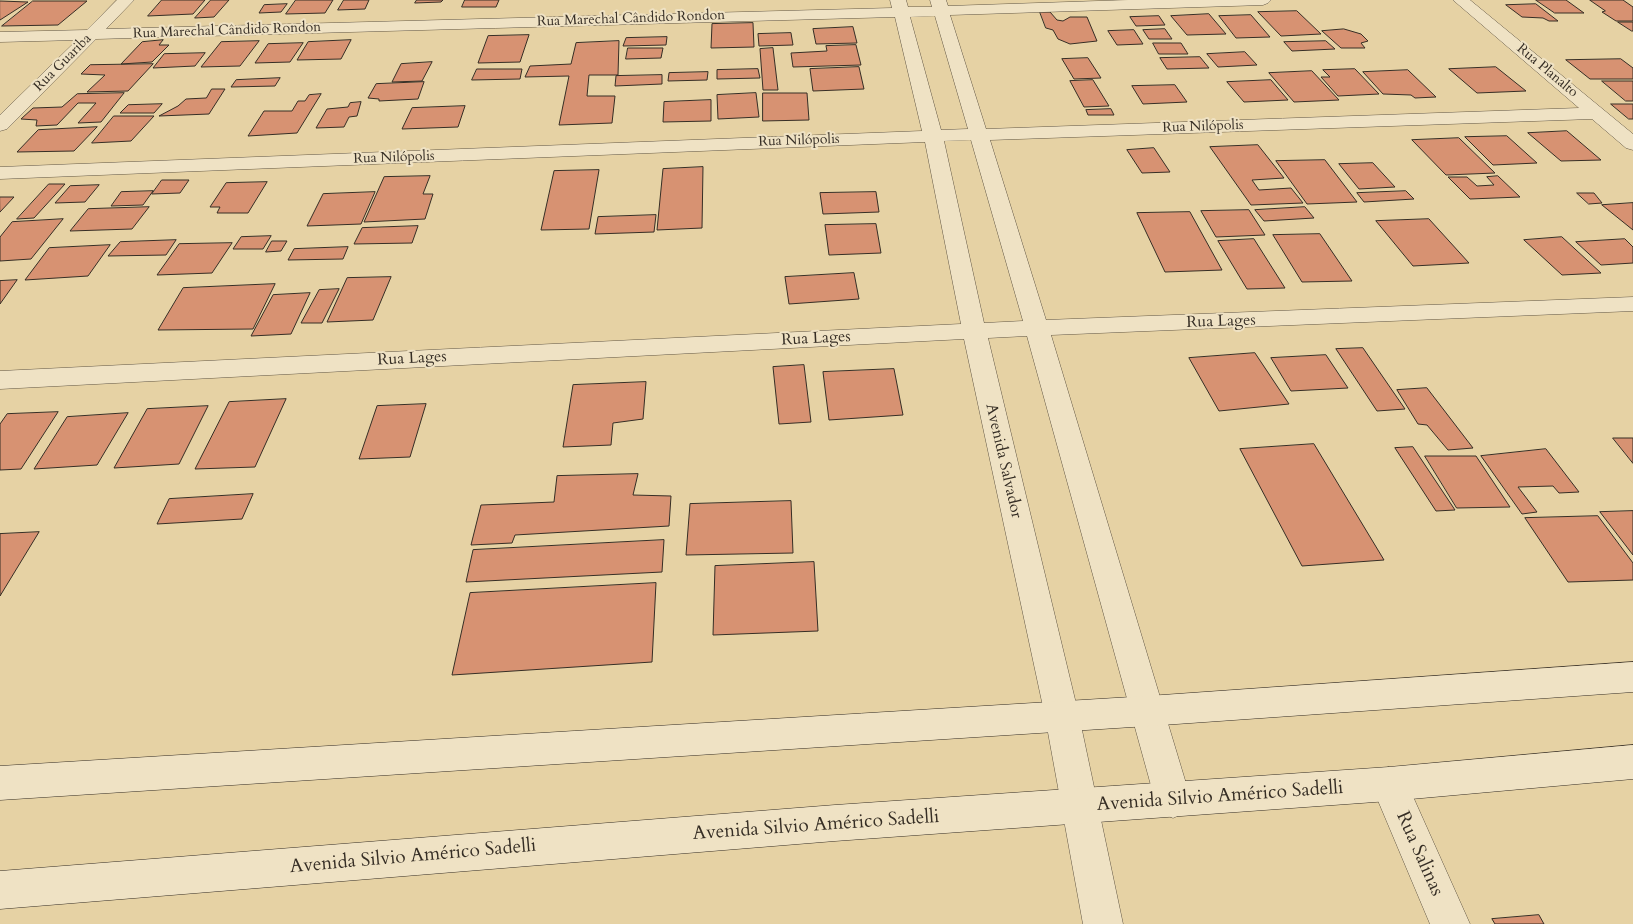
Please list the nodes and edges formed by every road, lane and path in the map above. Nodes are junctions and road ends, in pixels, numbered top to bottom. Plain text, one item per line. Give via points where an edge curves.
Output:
1 (126, 0) edge
2 (1263, 0) edge
3 (1461, 0) edge
4 (899, 6) edge
5 (939, 6) edge
6 (91, 34) junction
7 (0, 37) edge
8 (1598, 113) junction
9 (0, 125) edge
10 (980, 135) junction
11 (933, 136) junction
12 (1633, 144) edge
13 (0, 173) edge
14 (1633, 304) edge
15 (1037, 330) junction
16 (974, 331) junction
17 (0, 380) edge
18 (1633, 677) edge
19 (1148, 710) junction
20 (1062, 716) junction
21 (1633, 762) edge
22 (0, 783) edge
23 (1389, 784) junction
24 (1174, 800) junction
25 (1080, 807) junction
26 (0, 890) edge
27 (1103, 924) edge
28 (1450, 924) edge

1 - 6 street, Rua Guariba
2 - 5 street, Rua Marechal Cândido Rondon
3 - 8 street, Rua Planalto
4 - 5 street, Rua Marechal Cândido Rondon
4 - 6 street, Rua Marechal Cândido Rondon
4 - 11 street, Avenida Salvador
5 - 10 street
6 - 7 street, Rua Marechal Cândido Rondon
6 - 9 street, Rua Guariba
8 - 10 street, Rua Nilópolis
8 - 12 street, Rua Planalto
10 - 11 street, Rua Nilópolis
10 - 15 street
11 - 13 street, Rua Nilópolis
11 - 16 street, Avenida Salvador
14 - 15 street, Rua Lages
15 - 16 street, Rua Lages
15 - 19 street
16 - 17 street, Rua Lages
16 - 20 street, Avenida Salvador
18 - 19 street
19 - 20 street
19 - 24 street
20 - 22 street
20 - 25 street, Avenida Salvador
21 - 23 street, Avenida Silvio Américo Sadelli
23 - 24 street, Avenida Silvio Américo Sadelli
23 - 28 street, Rua Salinas
24 - 25 street, Avenida Silvio Américo Sadelli
25 - 26 street, Avenida Silvio Américo Sadelli via 835,823
25 - 27 street, Avenida Salvador

